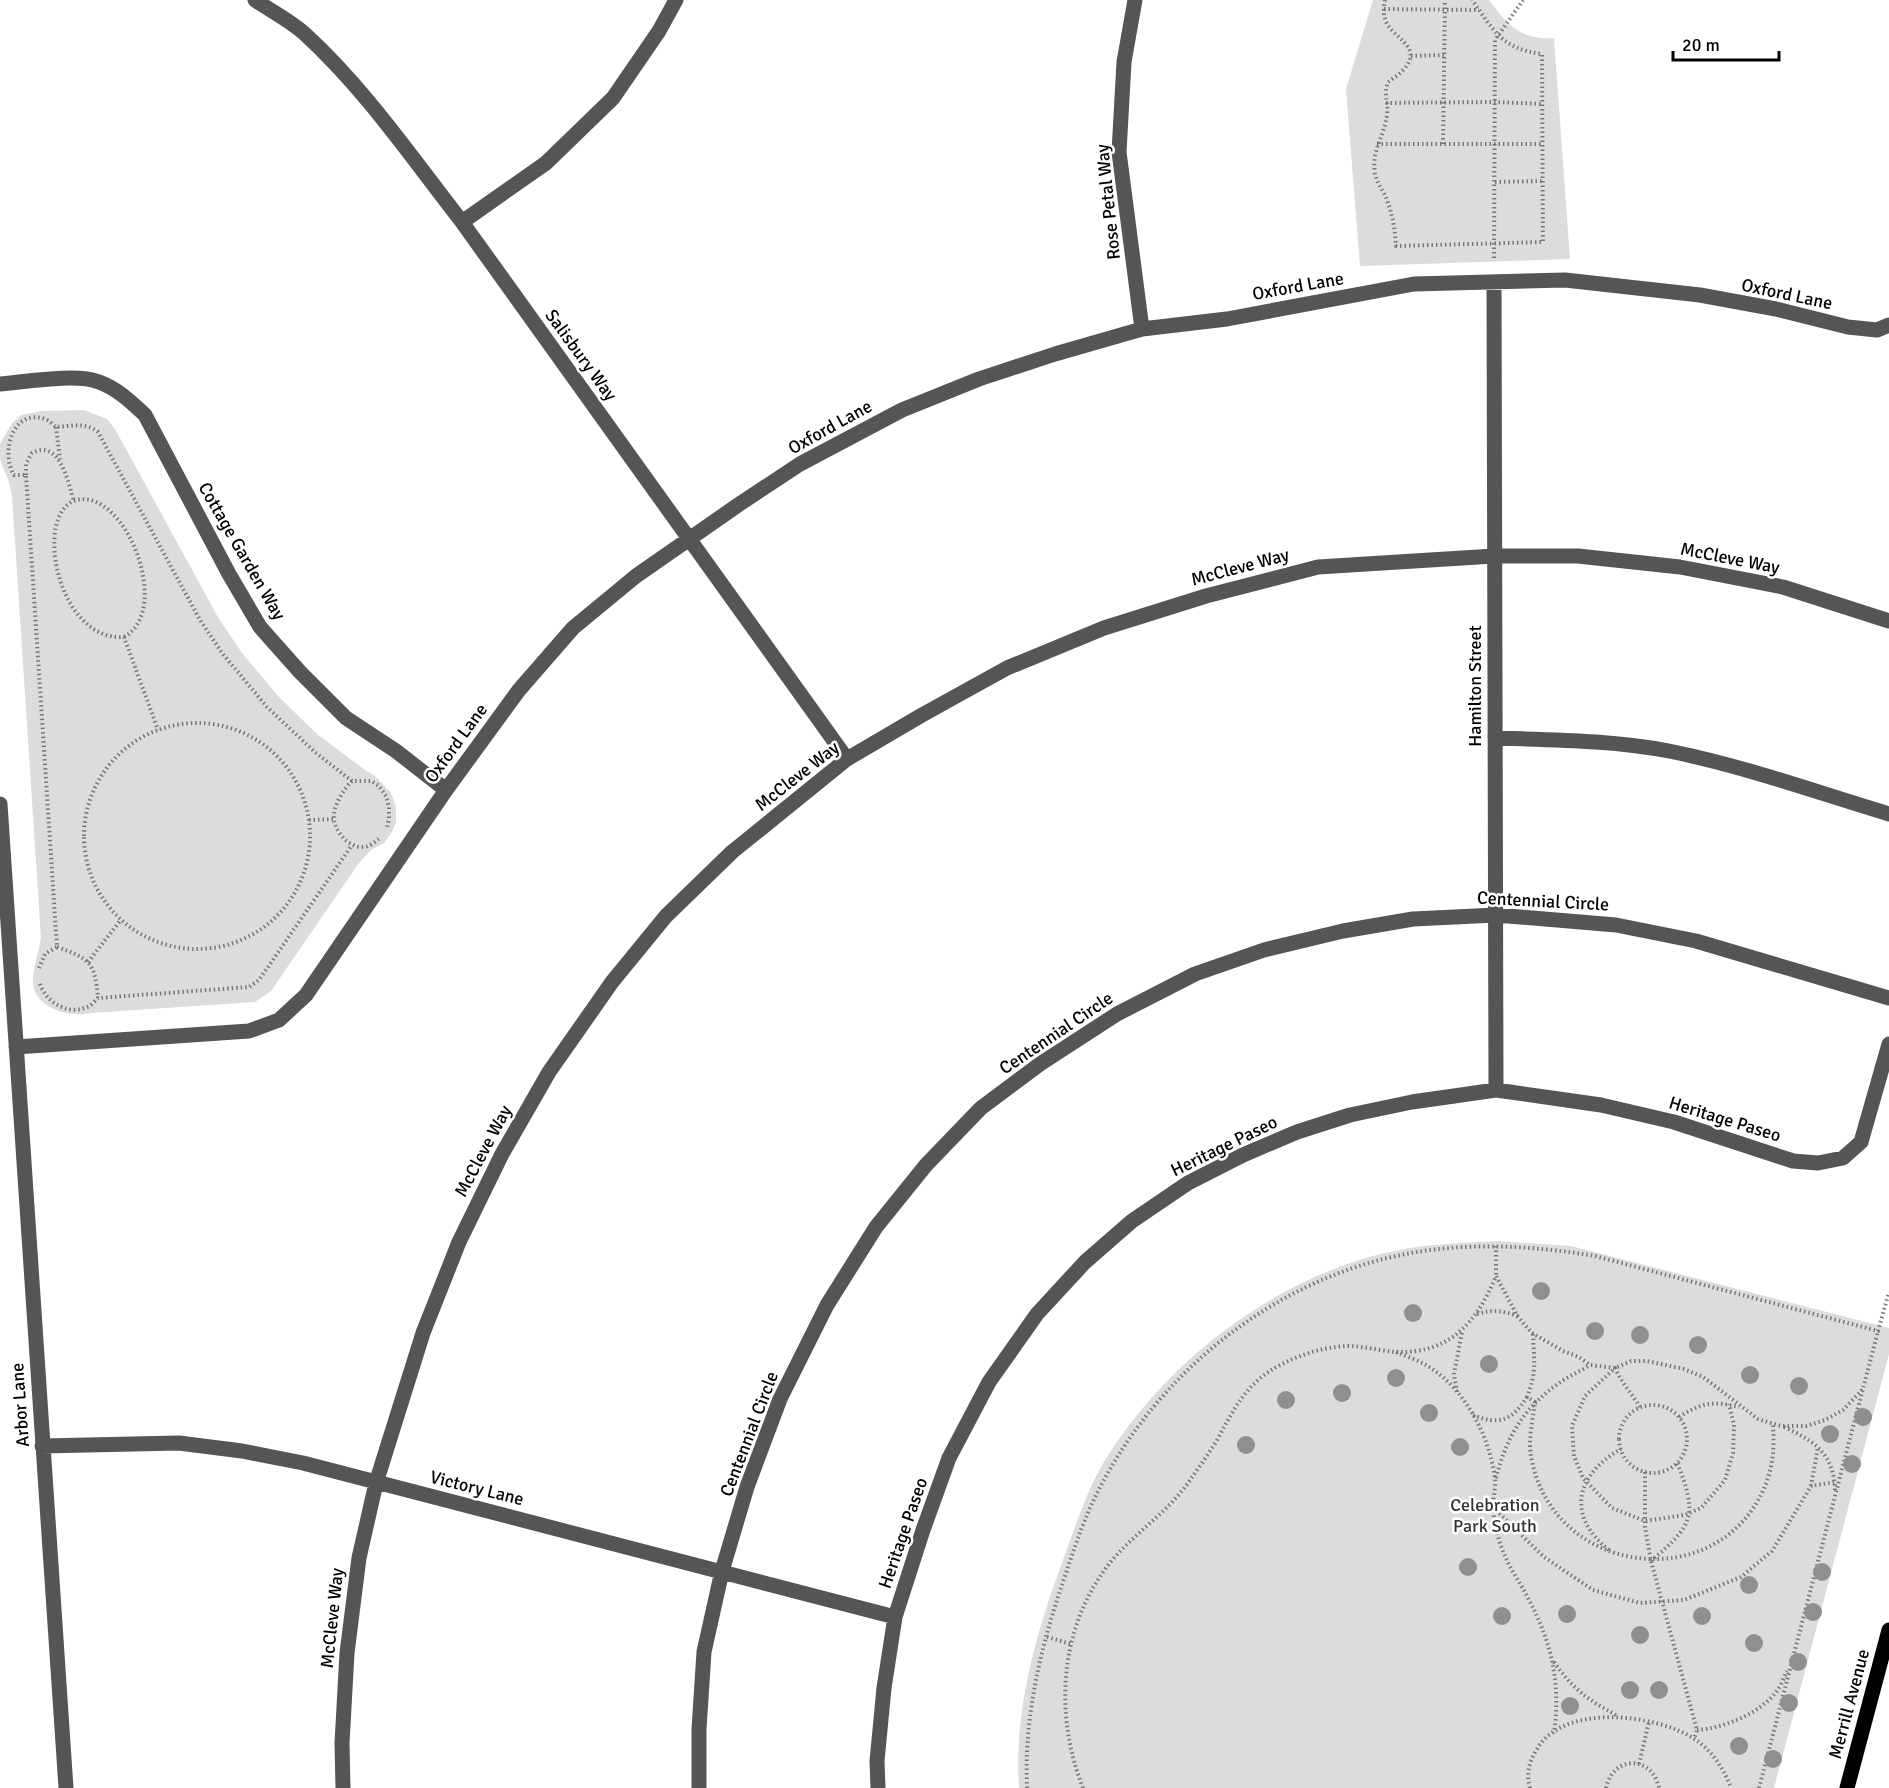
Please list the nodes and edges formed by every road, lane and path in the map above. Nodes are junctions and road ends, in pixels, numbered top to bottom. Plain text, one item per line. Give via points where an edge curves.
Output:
1 (255, 0) edge
2 (676, 0) edge
3 (1135, 0) edge
4 (1385, 0) edge
5 (1445, 0) edge
6 (1472, 0) edge
7 (1523, 0) edge
8 (1384, 9) junction
9 (1445, 9) junction
10 (1479, 10) junction
11 (1498, 35) junction
12 (1445, 55) junction
13 (1411, 56) junction
14 (1444, 102) junction
15 (1495, 102) junction
16 (1386, 104) junction
17 (1543, 104) junction
18 (1377, 144) junction
19 (1443, 144) junction
20 (1495, 144) junction
21 (1543, 144) junction
22 (1543, 181) junction
23 (1495, 182) junction
24 (462, 222) junction
25 (1494, 243) junction
26 (1494, 282) junction
27 (1889, 325) edge
28 (1142, 329) junction
29 (0, 384) edge
30 (56, 428) junction
31 (60, 459) junction
32 (26, 475) junction
33 (75, 501) junction
34 (689, 540) junction
35 (1494, 556) junction
36 (1889, 621) edge
37 (124, 637) junction
38 (158, 730) junction
39 (1495, 738) junction
40 (847, 759) junction
41 (352, 781) junction
42 (446, 790) junction
43 (0, 804) edge
44 (1889, 814) edge
45 (334, 819) junction
46 (309, 820) junction
47 (352, 845) junction
48 (1496, 915) junction
49 (120, 921) junction
50 (57, 947) junction
51 (88, 962) junction
52 (39, 973) dead end
53 (38, 980) dead end
54 (98, 998) junction
55 (1889, 998) edge
56 (1889, 1044) edge
57 (16, 1047) junction
58 (1497, 1090) junction
59 (1496, 1246) junction
60 (1496, 1276) junction
61 (1889, 1292) edge
62 (1477, 1314) junction
63 (1518, 1317) junction
64 (1878, 1331) junction
65 (1462, 1332) junction
66 (1532, 1333) junction
67 (1396, 1352) junction
68 (1590, 1365) junction
69 (1615, 1368) junction
70 (1864, 1388) junction
71 (1457, 1392) junction
72 (1527, 1397) junction
73 (1536, 1402) junction
74 (1729, 1404) junction
75 (1640, 1407) junction
76 (1740, 1407) junction
77 (1472, 1414) junction
78 (1679, 1417) junction
79 (1773, 1423) junction
80 (1780, 1426) junction
81 (42, 1446) junction
82 (1818, 1447) junction
83 (1621, 1449) junction
84 (1677, 1462) junction
85 (1645, 1472) junction
86 (1586, 1481) junction
87 (1495, 1482) junction
88 (1835, 1482) junction
89 (376, 1483) junction
90 (1811, 1486) junction
91 (1835, 1497) junction
92 (1493, 1507) junction
93 (1689, 1514) junction
94 (1645, 1521) junction
95 (1615, 1554) junction
96 (1651, 1561) junction
97 (722, 1571) junction
98 (1662, 1601) junction
99 (895, 1617) junction
100 (1889, 1630) edge
101 (1047, 1637) junction
102 (1071, 1644) junction
103 (1552, 1659) junction
104 (1791, 1662) junction
105 (1618, 1716) junction
106 (1649, 1722) junction
107 (1697, 1730) junction
108 (1554, 1733) junction
109 (1694, 1739) junction
110 (1639, 1764) junction
111 (66, 1788) edge
112 (343, 1788) edge
113 (699, 1788) edge
114 (878, 1788) edge
115 (1027, 1788) edge
116 (1083, 1788) edge
117 (1530, 1788) edge
118 (1606, 1788) edge
119 (1659, 1788) edge
120 (1731, 1788) edge
121 (1759, 1788) edge
122 (1847, 1788) edge

1 - 24 street, Salisbury Way via 304,32 354,84
2 - 24 street via 613,98 546,163
3 - 28 street, Rose Petal Way via 1124,62 1119,152
4 - 8 path
5 - 9 path
6 - 10 path
7 - 11 path
8 - 9 path
8 - 13 path via 1388,27 1404,40
9 - 10 path
9 - 12 path
10 - 11 path
11 - 15 path
11 - 17 path via 1519,49 1542,54
12 - 13 path
12 - 14 path
13 - 16 path via 1404,70 1388,82
14 - 15 path
14 - 16 path
14 - 19 path
15 - 17 path
15 - 20 path
16 - 18 path via 1388,112
17 - 21 path
18 - 19 path
18 - 25 path via 1375,174 1390,208 1396,246
19 - 20 path
20 - 21 path
20 - 23 path
21 - 22 path
22 - 23 path
22 - 25 path via 1543,242
23 - 25 path
24 - 34 street, Salisbury Way
25 - 26 path
26 - 27 street, Oxford Lane via 1576,281 1700,295 1848,327 1877,330
26 - 28 street, Oxford Lane via 1414,284 1227,319
26 - 35 street, Hamilton Street
28 - 34 street, Oxford Lane via 980,379 902,410 800,465
29 - 42 street, Cottage Garden Way via 98,381 125,396 144,415 260,627 346,718
30 - 31 path
30 - 32 path via 45,419 30,418 11,432 4,455 7,467 14,475
30 - 41 path via 81,424 98,432 200,620 222,652 267,707
31 - 32 path via 44,450 36,451 28,458
31 - 33 path
32 - 50 path
33 - 37 path via 103,506 115,516 136,549 145,586 144,607 137,626
33 - 37 path via 63,511 55,529 55,556 64,592 90,628 106,636
34 - 40 street, Salisbury Way
34 - 42 street, Oxford Lane via 636,576 573,628 519,690
35 - 36 street, McCleve Way via 1578,555 1680,567 1783,587
35 - 39 street, Hamilton Street
35 - 40 street, McCleve Way via 1318,567 1104,628 1007,668
37 - 38 path
38 - 46 path via 188,723 207,724 260,742 287,768
38 - 49 path via 135,741 108,766 97,782 85,818 85,856 90,874 97,891
39 - 44 street via 1613,743 1667,751 1722,763
39 - 48 street, Hamilton Street
40 - 89 street, McCleve Way via 732,852 666,916 612,982 549,1071 459,1242 423,1333
41 - 45 path via 345,788
41 - 47 path via 371,781 379,786 389,807 386,831 379,839 362,847
42 - 57 street, Oxford Lane via 306,995 279,1020 249,1031
43 - 57 street, Arbor Lane
45 - 46 path
45 - 47 path via 339,832
46 - 49 path via 308,857 295,892 285,908 257,932 223,947 186,950 151,940
47 - 54 path via 259,980 249,987
48 - 55 street, Centennial Circle via 1616,925 1696,941
48 - 58 street, Hamilton Street
48 - 97 street, Centennial Circle via 1413,919 1343,931 1264,950 1195,974 1117,1014 981,1108 926,1165 876,1227 827,1305 780,1399 747,1486
49 - 51 path
50 - 51 path
50 - 52 path via 45,954
51 - 54 path via 94,968
53 - 54 path via 42,992 61,1008 87,1007
56 - 58 street, Heritage Paseo via 1861,1142 1843,1158 1818,1163 1793,1161 1674,1122 1601,1105
57 - 81 street, Arbor Lane
58 - 99 street, Heritage Paseo via 1350,1115 1297,1132 1188,1183 1132,1221 1085,1262 1037,1314 989,1382 949,1458
59 - 60 path
59 - 64 path via 1595,1256
59 - 101 path via 1411,1253 1333,1275 1258,1315 1191,1366 1126,1442 1104,1479 1073,1553
60 - 62 path
60 - 63 path
61 - 64 path
62 - 63 path via 1488,1310
62 - 65 path
63 - 66 path
64 - 70 path
65 - 67 path via 1422,1351
65 - 71 path via 1454,1374
66 - 68 path
66 - 72 path via 1535,1368
67 - 71 path via 1426,1365
67 - 102 path via 1368,1347 1323,1349 1280,1365 1260,1378 1236,1404 1182,1492 1109,1565 1095,1585
68 - 69 path
68 - 73 path
69 - 75 path
69 - 76 path via 1631,1361 1647,1361 1684,1369 1712,1383
69 - 86 path via 1585,1396 1572,1426 1574,1456
70 - 80 path via 1843,1410 1825,1419 1806,1426
70 - 91 path
71 - 77 path
72 - 73 path
72 - 77 path via 1506,1419 1493,1421
73 - 87 path via 1518,1423 1503,1452
73 - 95 path via 1531,1454 1544,1494 1578,1536
74 - 76 path
74 - 78 path via 1701,1405
74 - 93 path via 1734,1425 1733,1453 1725,1480 1701,1508
75 - 78 path via 1661,1406
75 - 83 path via 1622,1425
76 - 79 path
77 - 87 path via 1491,1454
78 - 84 path via 1687,1441
79 - 80 path
79 - 96 path via 1768,1476 1756,1502 1738,1526 1693,1554
80 - 82 path via 1807,1437
81 - 89 street, Victory Lane via 179,1443 293,1461
81 - 111 street, Arbor Lane
82 - 88 path via 1832,1467
82 - 90 path
83 - 85 path via 1627,1461
83 - 86 path via 1607,1457
84 - 85 path via 1668,1469
84 - 93 path via 1689,1498
85 - 94 path
86 - 94 path via 1612,1508
86 - 95 path via 1580,1497 1585,1523 1592,1535
87 - 92 path
88 - 90 path
88 - 91 path
89 - 97 street, Victory Lane
89 - 112 street, McCleve Way via 358,1558 347,1653
90 - 98 path via 1772,1551 1741,1577 1684,1600
91 - 104 path
92 - 98 path via 1544,1557 1593,1590 1640,1603
92 - 103 path via 1505,1556 1536,1614
93 - 94 path
93 - 96 path via 1685,1529
94 - 96 path
95 - 96 path
96 - 98 path
97 - 99 street, Victory Lane
97 - 113 street, Centennial Circle via 704,1652
98 - 107 path
99 - 114 street, Heritage Paseo via 883,1698
100 - 122 main road, Merrill Avenue
101 - 102 path
101 - 115 path via 1034,1680
102 - 116 path via 1064,1703 1066,1733
103 - 105 path via 1567,1681
103 - 108 path via 1558,1692
104 - 107 path via 1776,1692 1762,1705 1740,1718
104 - 121 path
105 - 106 path
105 - 108 path via 1570,1724
106 - 109 path
106 - 110 path
107 - 109 path
108 - 117 path via 1540,1744 1530,1762
109 - 120 path via 1712,1754
110 - 118 path via 1620,1766 1608,1778
110 - 119 path via 1652,1772

